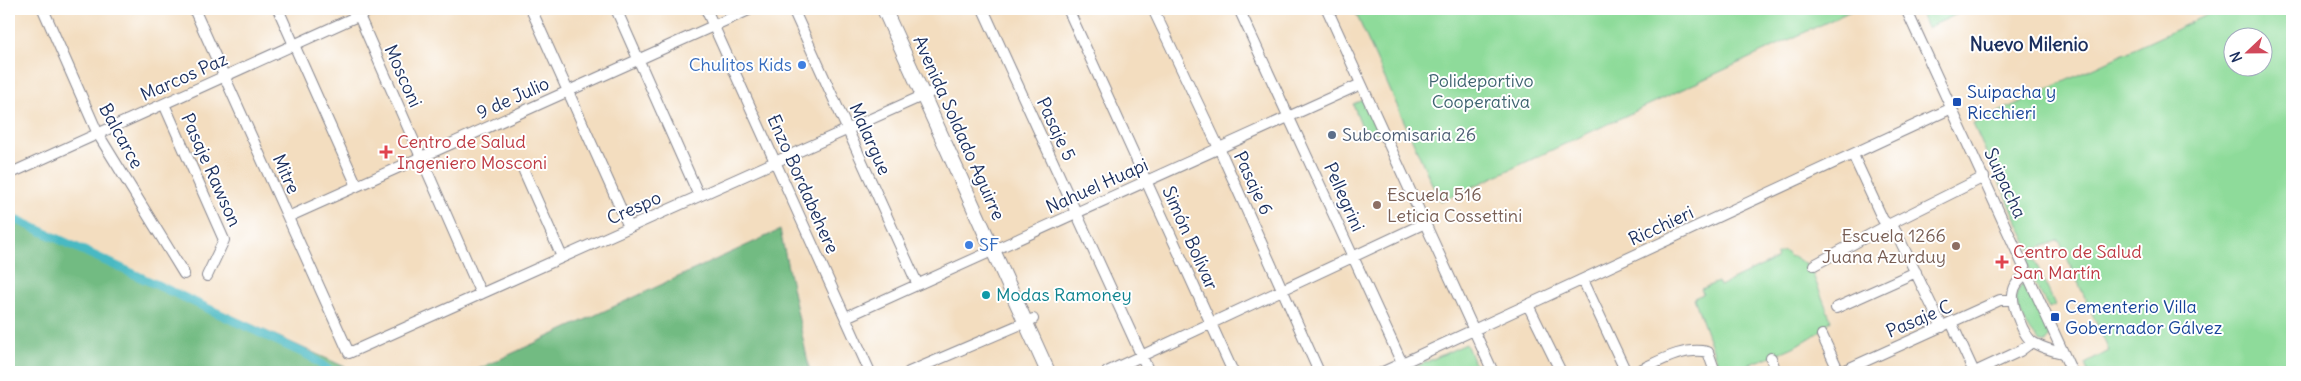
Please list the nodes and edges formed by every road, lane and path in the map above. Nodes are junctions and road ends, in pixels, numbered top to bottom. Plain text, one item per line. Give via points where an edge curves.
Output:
1 (43, 9) edge
2 (194, 9) edge
3 (278, 9) edge
4 (373, 9) edge
5 (531, 9) edge
6 (616, 9) edge
7 (706, 9) edge
8 (752, 9) edge
9 (793, 9) edge
10 (884, 9) edge
11 (894, 9) edge
12 (983, 9) edge
13 (1068, 9) edge
14 (1153, 9) edge
15 (1239, 9) edge
16 (1326, 9) edge
17 (1906, 9) edge
18 (357, 12) edge
19 (714, 26) junction
20 (294, 45) junction
21 (638, 60) junction
22 (224, 76) junction
23 (1361, 84) junction
24 (568, 91) junction
25 (927, 94) junction
26 (164, 104) junction
27 (1952, 108) junction
28 (1290, 116) junction
29 (848, 129) junction
30 (98, 134) junction
31 (1219, 148) junction
32 (1853, 155) junction
33 (421, 157) junction
34 (776, 162) junction
35 (524, 171) dead end
36 (9, 174) edge
37 (1984, 178) junction
38 (1146, 181) junction
39 (357, 186) junction
40 (698, 196) junction
41 (1077, 213) junction
42 (288, 217) junction
43 (1424, 223) junction
44 (1888, 225) junction
45 (629, 227) junction
46 (997, 249) junction
47 (1353, 256) junction
48 (562, 257) junction
49 (1814, 265) dead end
50 (1916, 272) junction
51 (184, 274) dead end
52 (2028, 274) junction
53 (207, 276) dead end
54 (1583, 280) junction
55 (917, 284) junction
56 (1284, 289) junction
57 (480, 294) junction
58 (2012, 300) junction
59 (1528, 305) junction
60 (1836, 308) dead end
61 (846, 317) junction
62 (1030, 321) junction
63 (1211, 323) junction
64 (1947, 325) junction
65 (1474, 331) junction
66 (1822, 335) dead end
67 (2032, 342) junction
68 (349, 353) joint
69 (2063, 353) junction
70 (1142, 356) junction
71 (1772, 358) dead end
72 (1404, 368) edge
73 (870, 372) edge
74 (909, 372) edge
75 (1048, 372) edge
76 (1057, 372) edge
77 (1107, 372) edge
78 (1149, 372) edge
79 (1233, 372) edge
80 (1319, 372) edge
81 (1383, 372) edge
82 (1493, 372) edge
83 (1561, 372) edge
84 (1626, 372) edge
85 (1636, 372) edge
86 (1715, 372) edge
87 (1776, 372) edge
88 (1840, 372) edge
89 (1974, 372) edge
90 (2072, 372) edge

1 - 30 street, Balcarce
2 - 22 street, Mitre
3 - 20 street
4 - 18 street, Marcos Paz
5 - 24 street
6 - 21 street
7 - 19 street, Enzo Bordabehere
8 - 19 street, 9 de Julio
9 - 29 street, Malargue
10 - 25 main road, Avenida Soldado Aguirre
11 - 25 main road, Avenida Soldado Aguirre
12 - 41 street, Pasaje 5
13 - 38 street, Simón Bolívar
14 - 31 street, Pasaje 6
15 - 28 street, Pellegrini
16 - 23 street
17 - 27 street, Suipacha
18 - 20 street, Marcos Paz
18 - 33 street, Mosconi
19 - 21 street, 9 de Julio
19 - 34 street, Enzo Bordabehere
20 - 22 street, Marcos Paz
20 - 39 street
21 - 24 street, 9 de Julio
21 - 40 street
22 - 26 street, Marcos Paz
22 - 42 street, Mitre
23 - 28 street, Nahuel Huapi
23 - 43 street
24 - 33 street, 9 de Julio
24 - 45 street
25 - 29 street, Crespo
25 - 46 main road, Avenida Soldado Aguirre
26 - 30 street, Marcos Paz
26 - 53 street, Pasaje Rawson via 224,240
27 - 32 street, Ricchieri
27 - 37 street, Suipacha
28 - 31 street, Nahuel Huapi
28 - 47 street, Pellegrini
29 - 34 street, Crespo
29 - 55 street, Malargue
30 - 36 street, Marcos Paz
30 - 51 street, Balcarce
31 - 38 street, Nahuel Huapi
31 - 56 street, Pasaje 6
32 - 44 street
32 - 54 street, Ricchieri
33 - 39 street, 9 de Julio
33 - 57 street, Mosconi
34 - 40 street, Crespo
34 - 61 street, Enzo Bordabehere
35 - 48 street
37 - 44 street
37 - 52 street, Suipacha
38 - 41 street, Nahuel Huapi
38 - 63 street, Simón Bolívar
39 - 42 street, 9 de Julio
40 - 45 street, Crespo
41 - 46 street, Nahuel Huapi
41 - 70 street, Pasaje 5
42 - 68 street, Mitre
43 - 47 street
43 - 65 street
44 - 49 street
44 - 50 street via 1896,232
45 - 48 street, Crespo
46 - 55 street, Nahuel Huapi
46 - 62 main road, Avenida Soldado Aguirre
47 - 56 street
47 - 72 street, Pellegrini
48 - 57 street, Crespo
50 - 60 street
50 - 64 street
52 - 58 street via 2015,285
52 - 69 street, Suipacha
54 - 59 street, Ricchieri
54 - 84 street
55 - 61 street, Nahuel Huapi
56 - 63 street
56 - 80 street, Pasaje 6
57 - 68 street, Crespo
58 - 64 street, Pasaje C via 2000,300
58 - 67 street via 2024,332
59 - 65 street, Ricchieri
59 - 83 street
61 - 73 street, Enzo Bordabehere
62 - 74 street
62 - 75 main road, Avenida Soldado Aguirre
62 - 76 main road, Avenida Soldado Aguirre
63 - 70 street
63 - 79 street, Simón Bolívar
64 - 88 street, Pasaje C
64 - 89 street
65 - 72 street, Ricchieri
65 - 82 street
66 - 88 street
67 - 69 street
67 - 89 street
69 - 90 street, Suipacha
70 - 77 street
70 - 78 street, Pasaje 5
71 - 87 street
72 - 81 street, Ricchieri
85 - 86 street via 1673,355 1698,349 1708,352

